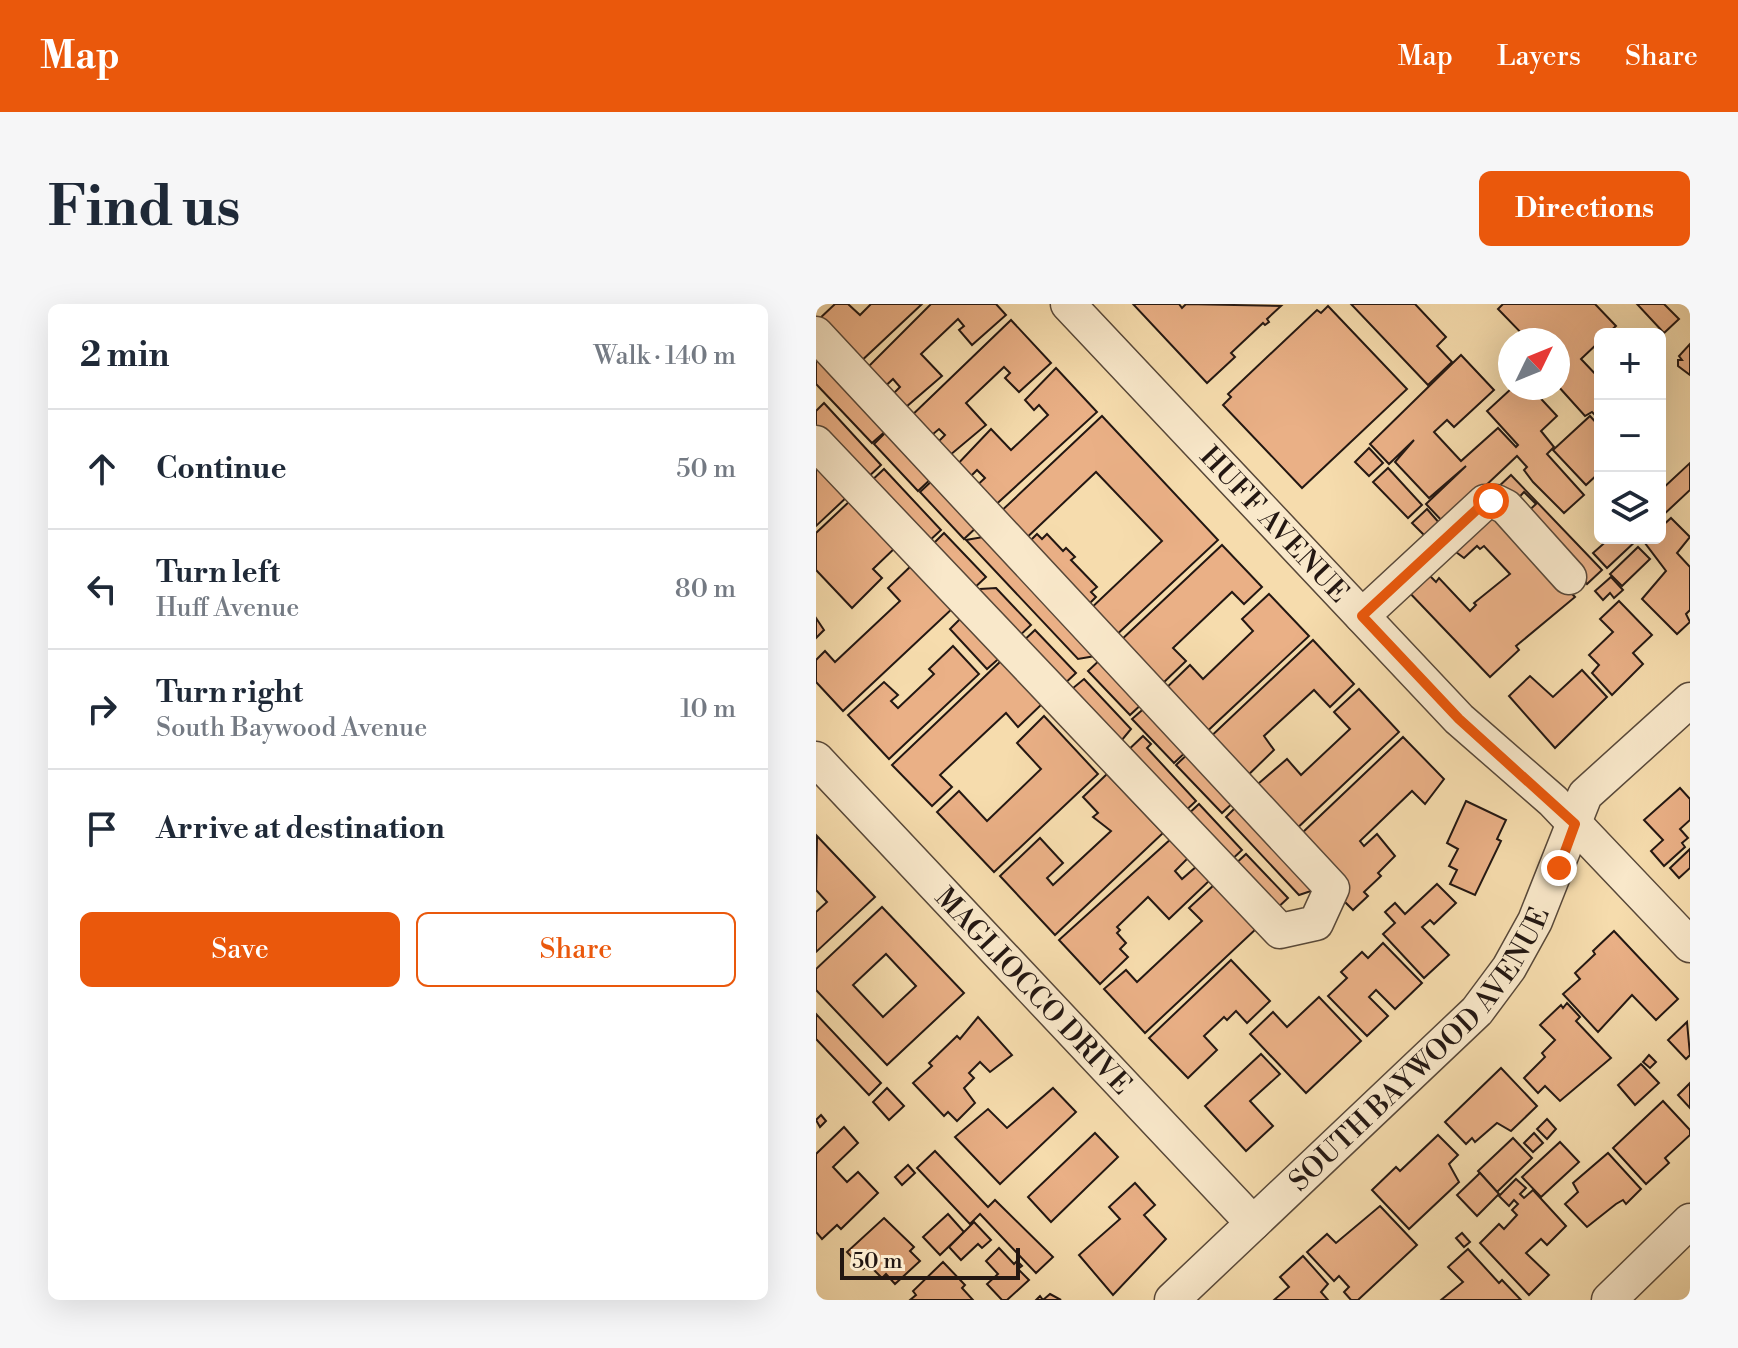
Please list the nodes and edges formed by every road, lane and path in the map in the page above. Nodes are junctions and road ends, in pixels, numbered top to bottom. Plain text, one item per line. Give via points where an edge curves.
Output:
1 (1068, 304) edge
2 (816, 334) edge
3 (816, 443) edge
4 (1569, 577) dead end
5 (1362, 616) junction
6 (1690, 700) edge
7 (816, 759) edge
8 (1575, 824) junction
9 (1690, 945) edge
10 (1690, 1221) edge
11 (1253, 1223) junction
12 (1172, 1300) edge
13 (1609, 1300) edge

1 - 5 street, HUFF AVENUE
2 - 3 street via 1332,888 1316,923 1280,931
4 - 5 street via 1506,507 1485,502
5 - 8 street, HUFF AVENUE via 1459,719
6 - 8 street, SOUTH BAYWOOD AVENUE via 1585,795
7 - 11 street, MAGLIOCCO DRIVE
8 - 9 street, HUFF AVENUE
8 - 11 street, SOUTH BAYWOOD AVENUE via 1535,921 1477,1011
10 - 13 street
11 - 12 street, SOUTH BAYWOOD AVENUE

